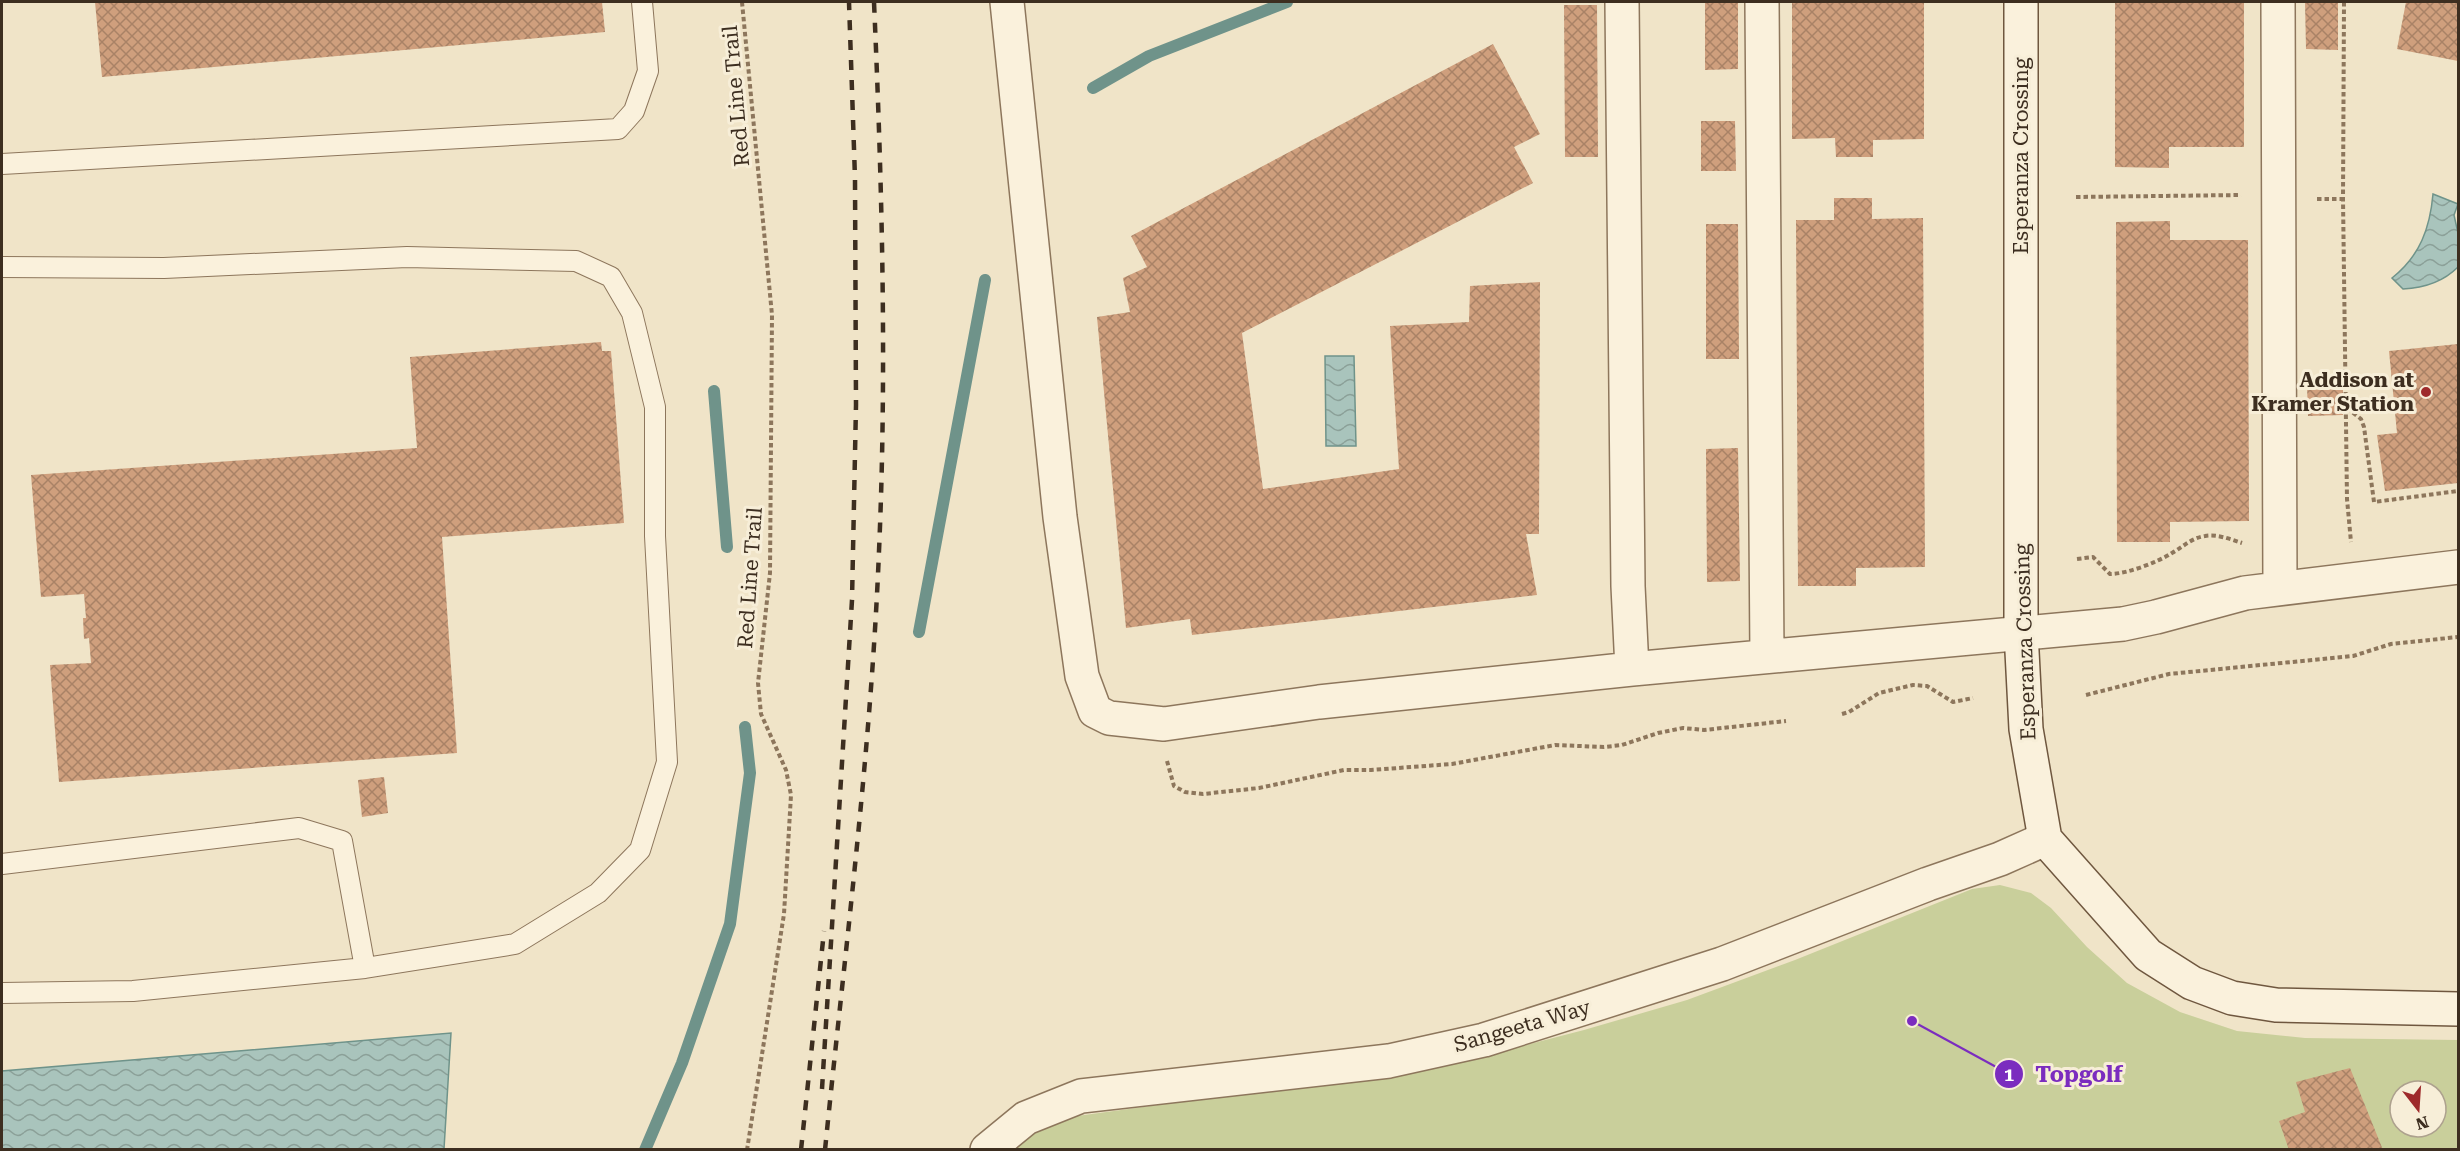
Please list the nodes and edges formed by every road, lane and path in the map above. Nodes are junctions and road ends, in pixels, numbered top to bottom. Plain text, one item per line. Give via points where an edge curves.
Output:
1 (642, 2) edge
2 (742, 2) edge
3 (1007, 2) edge
4 (1622, 2) edge
5 (1762, 2) edge
6 (2021, 2) edge
7 (2278, 2) edge
8 (2344, 2) edge
9 (2, 164) edge
10 (2076, 197) dead end
11 (2280, 197) junction
12 (2343, 199) junction
13 (2, 267) edge
14 (2347, 408) junction
15 (2458, 491) edge
16 (2351, 545) dead end
17 (2279, 547) junction
18 (2077, 559) dead end
19 (2458, 567) edge
20 (2280, 588) junction
21 (2021, 632) junction
22 (2458, 637) edge
23 (1767, 656) junction
24 (1632, 669) junction
25 (2086, 695) dead end
26 (1973, 698) dead end
27 (1842, 714) dead end
28 (1786, 721) dead end
29 (1167, 757) dead end
30 (2045, 839) junction
31 (2, 864) edge
32 (365, 968) junction
33 (2, 993) edge
34 (2458, 1009) edge
35 (747, 1149) edge
36 (987, 1149) edge

1 - 9 lane via 648,71 634,111 618,129
2 - 35 path, Red Line Trail via 772,315 770,573 758,683 761,714 786,770 791,795 784,914
3 - 24 street via 1060,517 1082,675 1095,711 1109,718 1164,724 1319,702
4 - 24 street
5 - 23 street
6 - 21 street, Esperanza Crossing
7 - 11 street
8 - 12 path
10 - 11 path
11 - 12 path
11 - 17 street
12 - 14 path
13 - 32 lane via 164,268 407,257 576,261 610,277 632,313 655,407 656,536 667,762 640,850 598,893 515,944
14 - 15 path via 2361,419 2364,428 2374,502
14 - 16 path
17 - 18 path via 2255,547 2225,537 2206,536 2121,574 2110,574 2093,557
17 - 20 street
19 - 20 street
20 - 21 street via 2239,594 2123,624
21 - 23 street
21 - 30 street, Esperanza Crossing via 2026,729
22 - 25 path via 2391,644 2352,656 2169,674
23 - 24 street
26 - 27 path via 1953,702 1927,686 1898,687
28 - 29 path via 1704,730 1683,728 1605,747 1555,745 1452,764 1344,770 1259,788 1203,794 1174,786
30 - 34 street via 2148,955 2192,983 2232,998 2276,1005
30 - 36 street, Sangeeta Way via 1722,964 1484,1040 1389,1061 1082,1096 1026,1118
31 - 32 lane via 299,828 342,841
32 - 33 lane via 133,991

